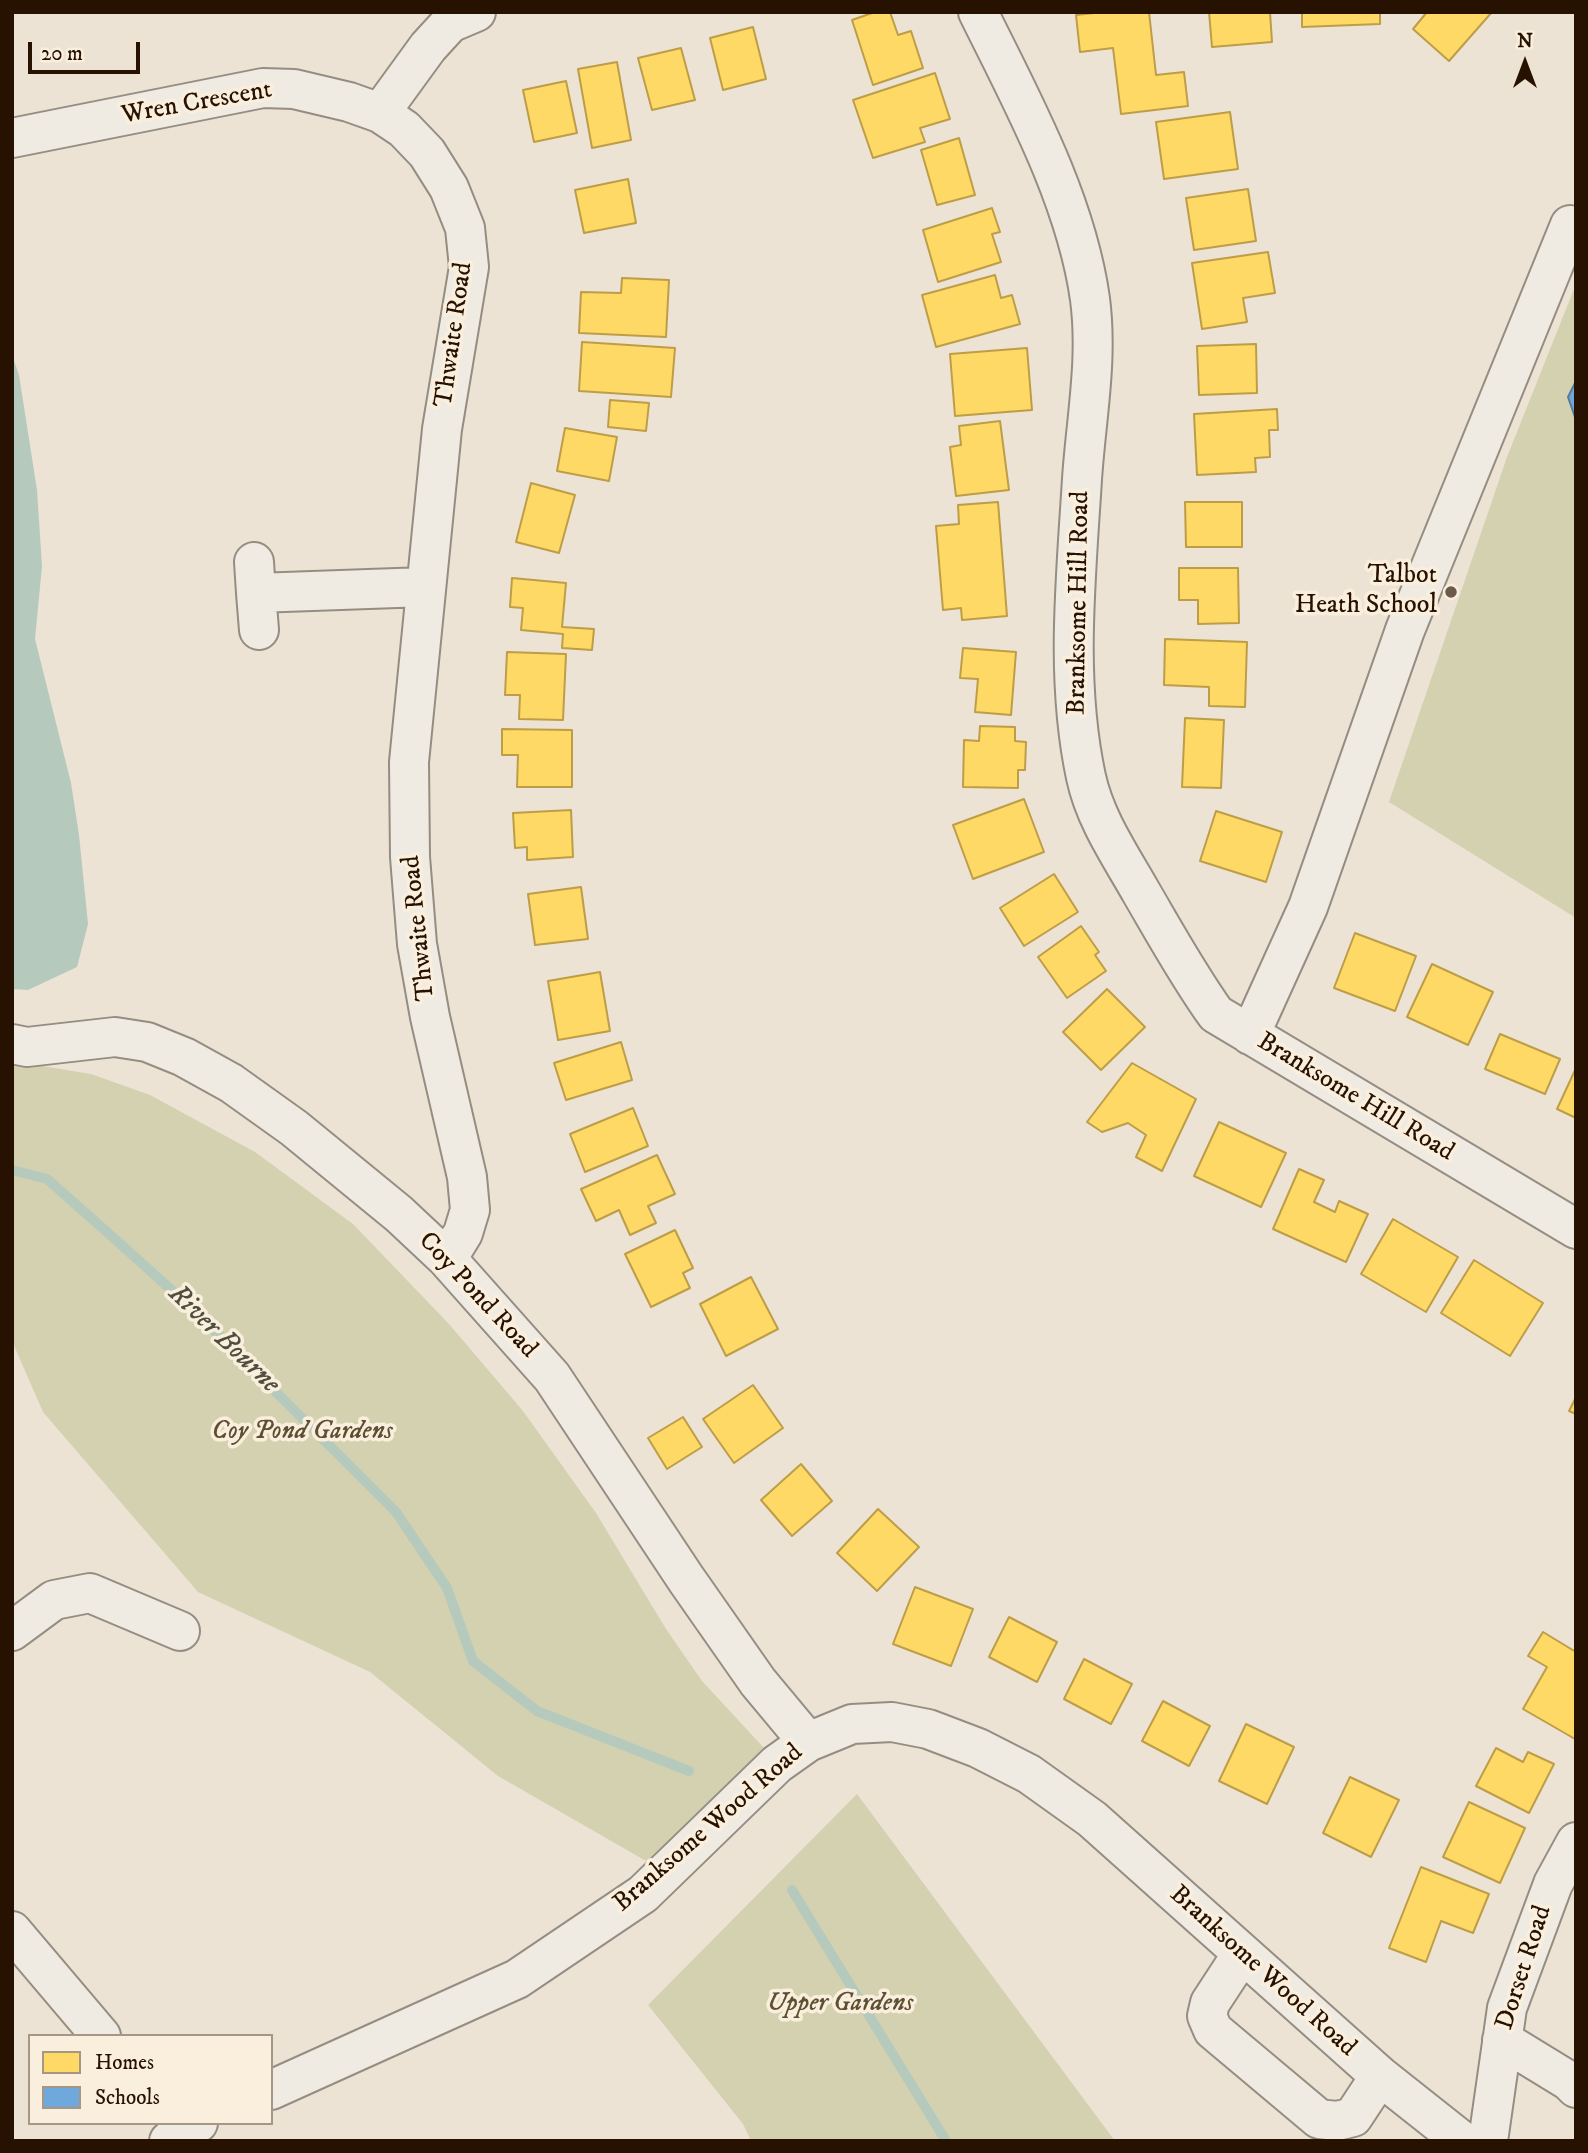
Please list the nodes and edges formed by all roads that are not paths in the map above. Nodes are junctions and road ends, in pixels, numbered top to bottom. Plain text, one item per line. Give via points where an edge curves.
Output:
1 (476, 12) edge
2 (978, 12) edge
3 (380, 113) junction
4 (12, 138) edge
5 (1570, 225) dead end
6 (425, 587) junction
7 (256, 595) dead end
8 (1250, 1035) junction
9 (12, 1044) edge
10 (1576, 1229) edge
11 (447, 1259) junction
12 (12, 1631) edge
13 (180, 1631) dead end
14 (808, 1742) junction
15 (1576, 1842) edge
16 (12, 1931) edge
17 (1242, 1954) junction
18 (99, 2034) edge
19 (1502, 2040) junction
20 (1380, 2076) junction
21 (1576, 2088) edge
22 (273, 2089) edge
23 (1462, 2141) edge
24 (1488, 2141) edge

1 - 3 street via 450,23
2 - 8 street, Branksome Hill Road via 1061,193 1090,298 1093,342 1075,598 1074,678 1086,779 1101,823 1193,982 1216,1014
3 - 4 street, Wren Crescent via 313,93 263,88
3 - 6 street, Thwaite Road via 427,153 466,228 469,267 442,429
5 - 8 street via 1405,630 1308,907
6 - 7 street
6 - 11 street, Thwaite Road via 409,762 411,869 417,944 467,1177 470,1210
8 - 10 street, Branksome Hill Road
9 - 11 street, Coy Pond Road via 27,1047 115,1037 147,1042 184,1057 231,1083 294,1128
11 - 14 street, Coy Pond Road via 552,1377 758,1682
12 - 13 street via 54,1600 90,1593
14 - 17 street, Branksome Wood Road via 852,1724 892,1723 928,1729 978,1748 1029,1774 1091,1819
14 - 22 street, Branksome Wood Road via 777,1764 643,1894 517,1979
15 - 19 street, Dorset Road via 1553,1884 1507,2008
16 - 18 street
17 - 20 street, Branksome Wood Road
17 - 20 street via 1210,2003 1207,2016 1213,2030 1319,2119 1353,2117
19 - 21 street
19 - 24 street, Dorset Road
20 - 23 street, Branksome Wood Road

